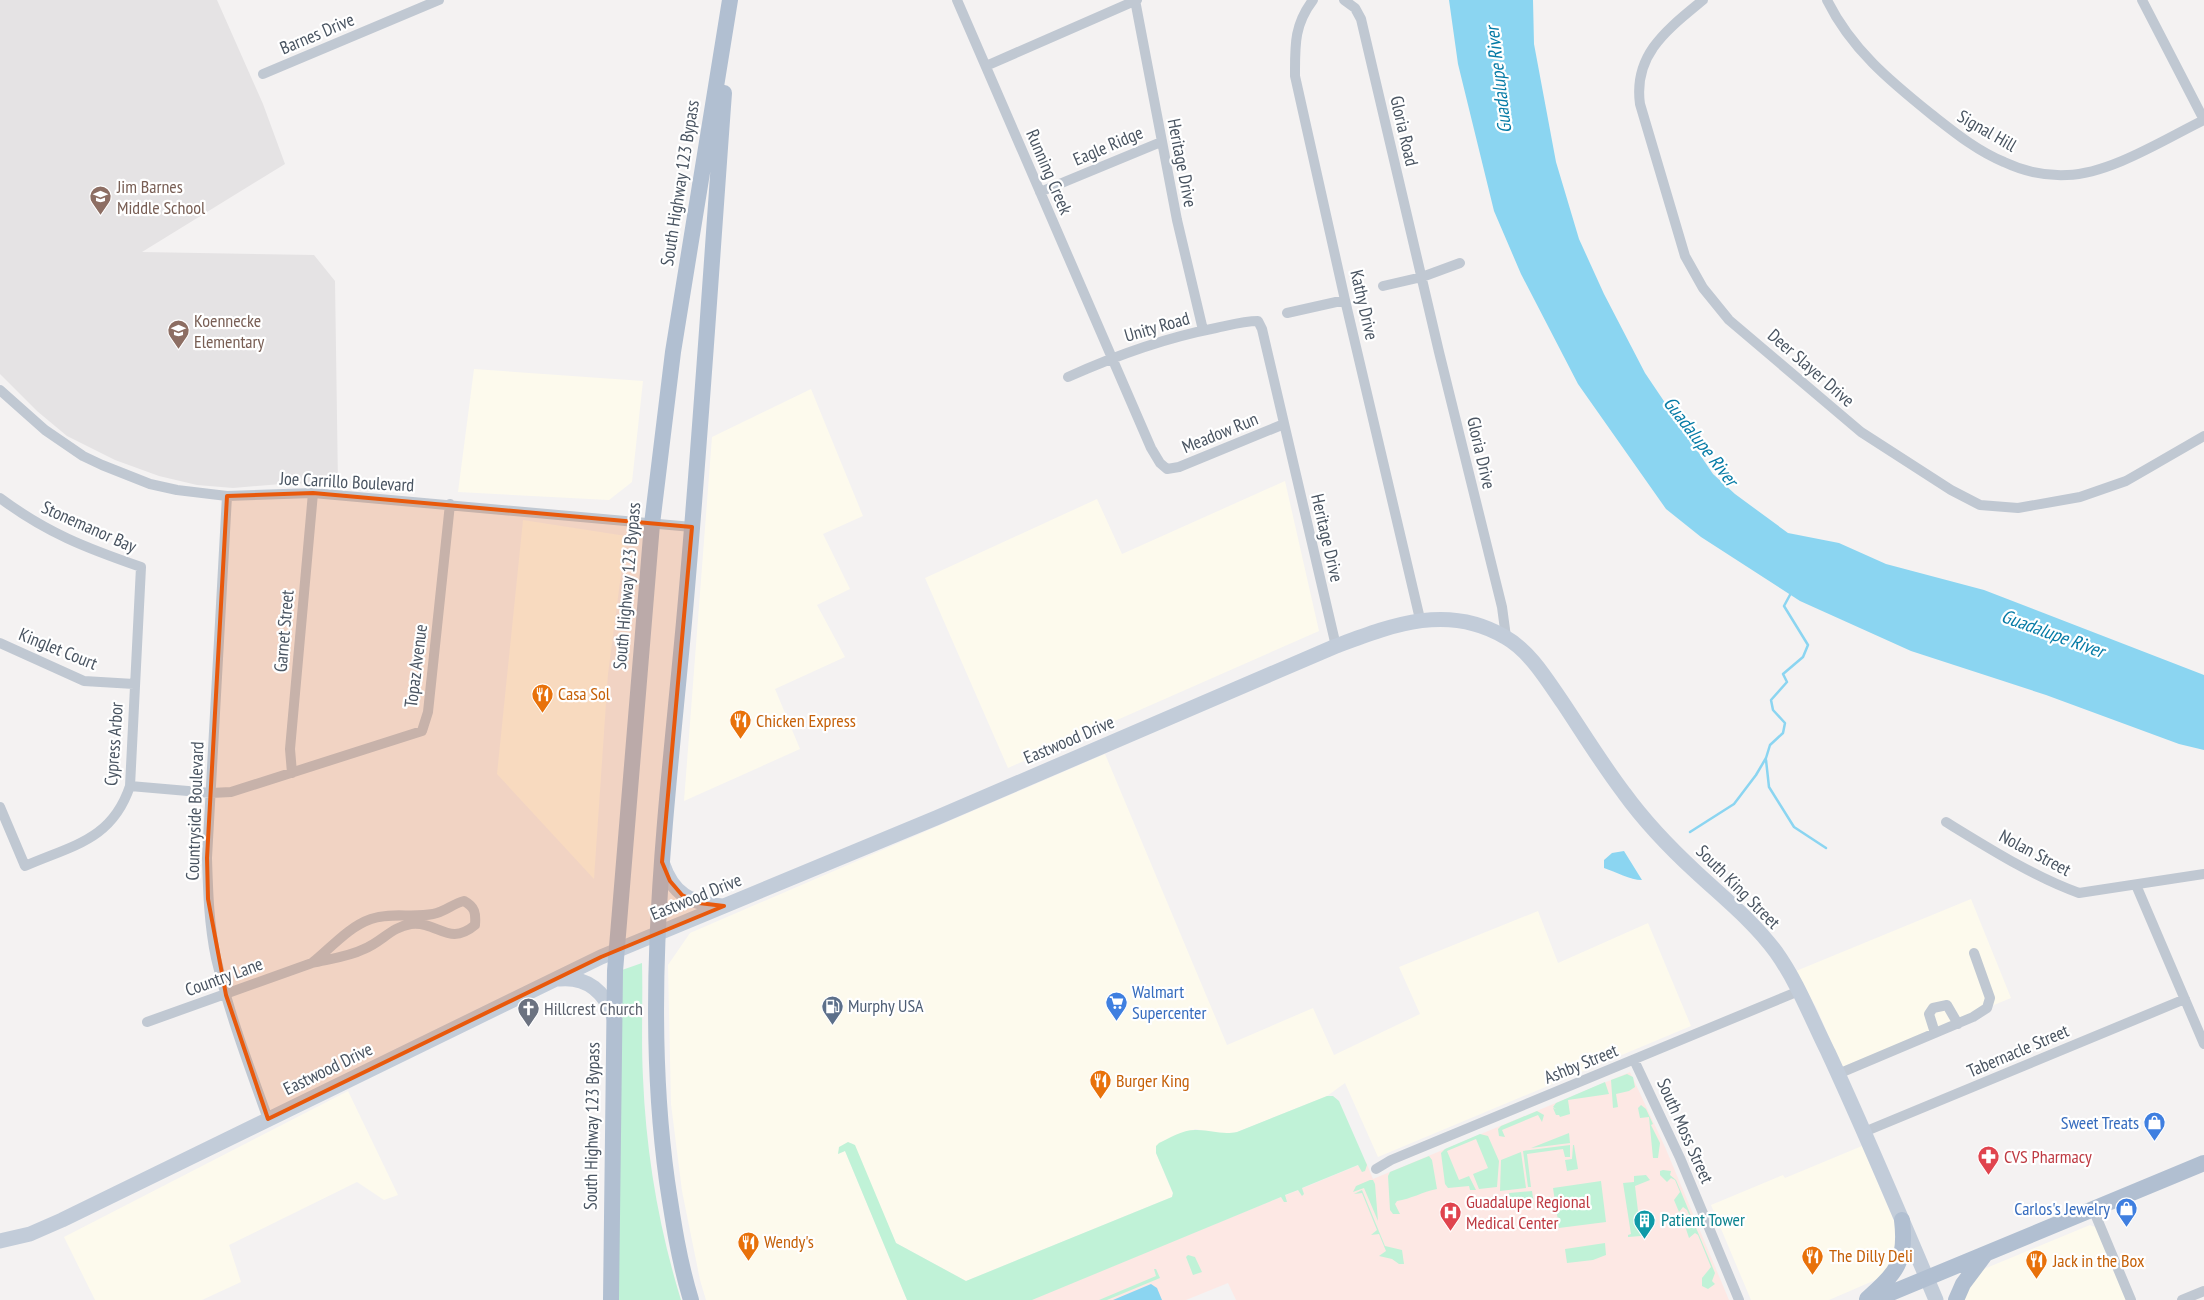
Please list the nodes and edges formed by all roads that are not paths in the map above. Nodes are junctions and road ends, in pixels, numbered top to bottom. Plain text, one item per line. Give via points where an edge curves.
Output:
1 (439, 0) edge
2 (731, 0) edge
3 (957, 0) edge
4 (1136, 0) edge
5 (1313, 0) edge
6 (1344, 0) edge
7 (1703, 0) edge
8 (1827, 0) edge
9 (2142, 0) edge
10 (986, 66) junction
11 (263, 74) dead end
12 (2204, 120) edge
13 (1161, 142) junction
14 (1040, 192) junction
15 (1460, 263) dead end
16 (1422, 277) junction
17 (1383, 286) dead end
18 (1345, 300) junction
19 (1287, 313) dead end
20 (1258, 321) joint
21 (1203, 330) junction
22 (1113, 357) junction
23 (1068, 376) dead end
24 (0, 390) edge
25 (1284, 424) junction
26 (2204, 436) edge
27 (1167, 469) joint
28 (313, 493) junction
29 (227, 496) junction
30 (0, 498) edge
31 (450, 504) junction
32 (652, 524) junction
33 (692, 527) junction
34 (141, 567) joint
35 (1420, 619) junction
36 (1506, 637) junction
37 (0, 643) edge
38 (1336, 646) junction
39 (134, 684) junction
40 (292, 772) junction
41 (130, 786) junction
42 (211, 793) junction
43 (0, 807) edge
44 (1946, 822) dead end
45 (662, 862) junction
46 (2204, 874) edge
47 (2136, 885) junction
48 (724, 906) junction
49 (414, 920) junction
50 (657, 934) junction
51 (617, 950) junction
52 (1974, 953) dead end
53 (312, 962) junction
54 (553, 980) junction
55 (1799, 991) junction
56 (226, 995) junction
57 (2185, 999) junction
58 (614, 1018) junction
59 (146, 1022) dead end
60 (1958, 1024) junction
61 (1935, 1033) junction
62 (2204, 1044) edge
63 (1634, 1060) junction
64 (1838, 1074) junction
65 (268, 1120) junction
66 (1864, 1132) junction
67 (2204, 1163) edge
68 (1376, 1169) dead end
69 (2093, 1209) junction
70 (1902, 1220) junction
71 (0, 1241) edge
72 (1988, 1253) junction
73 (1927, 1278) junction
74 (2204, 1291) edge
75 (611, 1300) edge
76 (691, 1300) edge
77 (1739, 1300) edge
78 (1866, 1300) edge
79 (1874, 1300) edge
80 (1936, 1300) edge
81 (1956, 1300) edge
82 (2131, 1300) edge
83 (2182, 1300) edge

1 - 11 street, Barnes Drive
2 - 32 main road, South Highway 123 Bypass via 673,352
2 - 33 main road, South Highway 123 Bypass
3 - 10 street, Running Creek
4 - 10 street
4 - 13 street, Heritage Drive
5 - 18 street, Kathy Drive via 1297,29 1295,76
6 - 16 street, Gloria Road via 1355,8 1361,19
7 - 26 street, Deer Slayer Drive via 1672,26 1646,57 1638,87 1640,104 1685,256 1703,288 1729,320 1860,432 1980,505 2018,508 2080,497 2149,470
8 - 12 street, Signal Hill via 1861,52 1885,78 1962,138 2004,162 2038,173 2067,175 2090,172
9 - 12 street
10 - 14 street, Running Creek
13 - 14 street, Eagle Ridge
13 - 21 street, Heritage Drive
14 - 22 street, Running Creek
15 - 16 street
16 - 17 street
16 - 36 street, Gloria Drive via 1502,607
18 - 19 street
18 - 35 street, Kathy Drive
20 - 21 street, Unity Road
20 - 25 street, Heritage Drive
21 - 22 street, Unity Road
22 - 23 street, Unity Road
22 - 27 street, Running Creek via 1151,448
24 - 29 street, Joe Carrillo Boulevard via 62,443 102,466 150,484
25 - 27 street, Meadow Run
25 - 38 street, Heritage Drive
28 - 29 street, Joe Carrillo Boulevard
28 - 31 street, Joe Carrillo Boulevard
28 - 40 street, Garnet Street via 290,749
29 - 42 street, Countryside Boulevard
30 - 34 street, Stonemanor Bay via 58,536
31 - 32 street, Joe Carrillo Boulevard
31 - 40 street, Topaz Avenue via 428,712 422,731
32 - 33 street, Joe Carrillo Boulevard
32 - 51 main road, South Highway 123 Bypass
33 - 45 main road, South Highway 123 Bypass
34 - 39 street, Cypress Arbor
35 - 36 main road, South King Street via 1454,620
35 - 38 main road, Eastwood Drive
36 - 55 main road, South King Street via 1541,671 1643,819 1762,934 1789,971
37 - 39 street, Kinglet Court via 84,681
38 - 48 main road, Eastwood Drive
39 - 41 street, Cypress Arbor
40 - 42 street, Topaz Avenue via 231,792
41 - 42 street, Topaz Avenue
41 - 43 street, Cypress Arbor via 120,812 101,831 25,866
42 - 56 street, Countryside Boulevard via 208,899 216,956
44 - 47 street, Nolan Street via 2039,875 2079,893
45 - 48 main road via 670,881 682,895 699,903
45 - 50 main road, South Highway 123 Bypass
46 - 47 street, Nolan Street
47 - 57 street
48 - 50 main road, Eastwood Drive
49 - 49 street, Country Lane via 454,935 467,932 475,925 476,914 472,905 464,901
49 - 53 street, Country Lane via 394,928 378,943 363,950
49 - 53 street, Country Lane via 384,915 370,919 355,926
50 - 51 main road, Eastwood Drive
50 - 76 main road, South Highway 123 Bypass via 655,1039 659,1119 673,1221
51 - 54 main road, Eastwood Drive
51 - 58 main road, South Highway 123 Bypass
52 - 60 street via 1990,998 1987,1008
53 - 56 street, Country Lane
54 - 58 main road via 576,979 593,986 605,997
54 - 65 main road, Eastwood Drive
55 - 63 street, Ashby Street
55 - 64 main road, South King Street
56 - 59 street, Country Lane
56 - 65 street, Countryside Boulevard
57 - 62 street
57 - 66 street, Tabernacle Street
58 - 75 main road, South Highway 123 Bypass
60 - 61 street
60 - 61 street via 1947,1006 1933,1008 1929,1014
61 - 64 street
63 - 68 street, Ashby Street
63 - 77 street, South Moss Street via 1680,1158
64 - 66 main road, South King Street
65 - 71 main road, Eastwood Drive via 62,1220 30,1234
66 - 70 main road, South King Street
67 - 69 main road
69 - 72 main road
69 - 82 street
70 - 73 main road, South King Street
70 - 78 main road via 1900,1262
72 - 73 main road
72 - 81 main road via 1966,1279
73 - 79 main road
73 - 80 main road, South King Street
74 - 83 street

